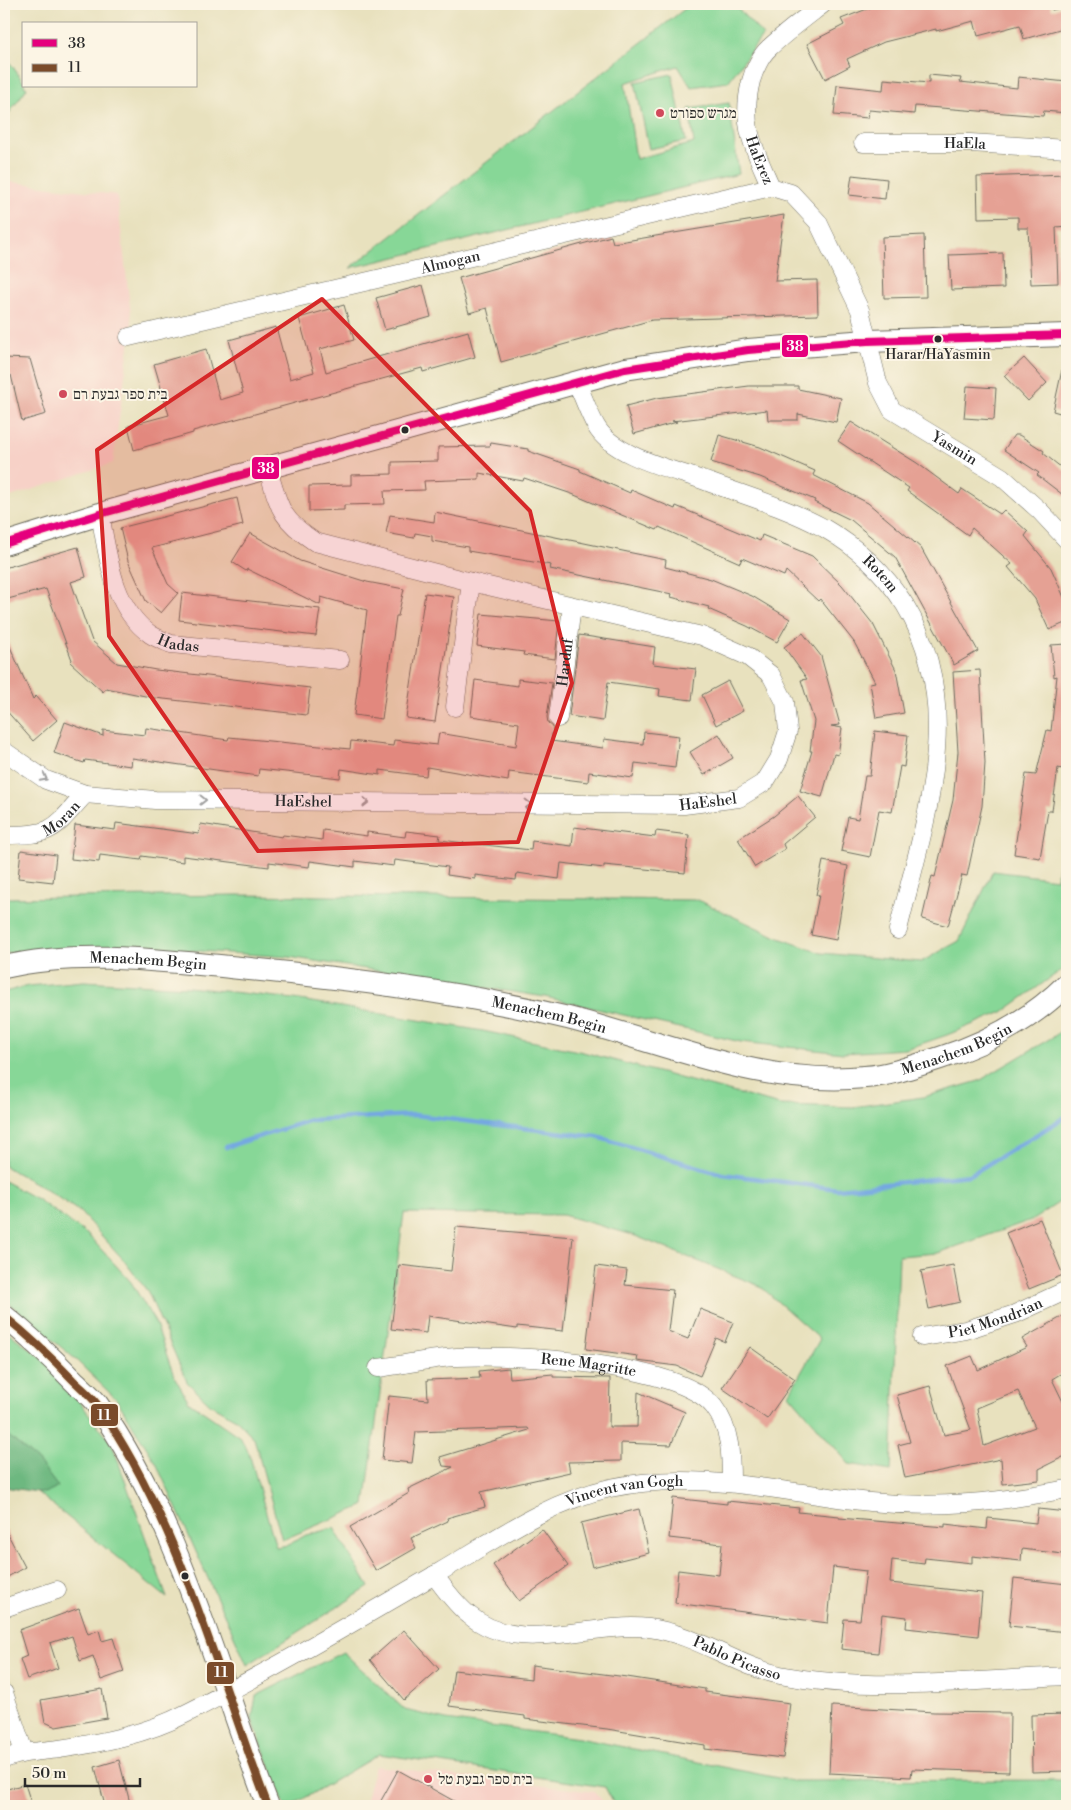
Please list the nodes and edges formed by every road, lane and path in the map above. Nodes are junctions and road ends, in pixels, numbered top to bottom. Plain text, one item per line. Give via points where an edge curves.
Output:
1 (823, 4) edge
2 (863, 142) dead end
3 (1067, 149) edge
4 (771, 187) junction
5 (1067, 335) edge
6 (129, 337) dead end
7 (867, 341) junction
8 (576, 381) junction
9 (268, 469) junction
10 (100, 514) junction
11 (1067, 540) edge
12 (4, 544) edge
13 (471, 582) junction
14 (572, 606) junction
15 (340, 660) dead end
16 (454, 707) dead end
17 (558, 718) dead end
18 (4, 751) edge
19 (85, 794) junction
20 (4, 834) edge
21 (898, 930) dead end
22 (4, 967) edge
23 (1067, 984) edge
24 (1067, 1290) edge
25 (4, 1316) edge
26 (922, 1336) dead end
27 (378, 1368) dead end
28 (731, 1483) junction
29 (1067, 1490) edge
30 (434, 1575) junction
31 (57, 1590) dead end
32 (4, 1608) edge
33 (1067, 1676) edge
34 (229, 1690) junction
35 (4, 1693) edge
36 (24, 1752) junction
37 (4, 1759) edge
38 (268, 1806) edge

1 - 4 street, HaErez via 768,49 753,74 746,99 746,124
2 - 3 street, HaEla via 970,142
4 - 6 street, Almogan
4 - 7 street, HaErez via 791,193 818,222 860,310
5 - 7 street
7 - 8 street via 698,356
7 - 11 street, Yasmin via 878,383 892,410 1002,477
8 - 9 street
8 - 21 street, Rotem via 596,427 611,444 635,456 777,506 824,529 866,557 894,587 919,628 933,669 938,712 936,748 927,809
9 - 10 street
9 - 13 street, HaEshel via 278,506 294,528 315,542
10 - 12 street
10 - 15 street, Hadas via 114,582 131,614 149,634 171,644
13 - 14 street, HaEshel
13 - 16 street
14 - 17 street, Harduf
19 -> 14 street, HaEshel via 155,800 684,805 738,798 765,782 779,759 788,731 785,702 771,675 747,656 702,636
18 -> 19 street, HaEshel via 46,780
19 - 20 street, Moran via 54,828 34,835
22 - 23 street, Menachem Begin via 64,959 147,960 411,988 569,1018 739,1067 777,1075 828,1078 866,1077 905,1069 969,1049 1017,1023
24 - 26 street, Piet Mondrian via 1015,1314 966,1330
25 - 34 street via 39,1344 96,1403 137,1470 172,1544
27 - 28 street, Rene Magritte via 456,1357 589,1363 640,1372 686,1387 713,1405 726,1427
28 - 29 street, Vincent van Gogh via 870,1502 936,1506 1009,1501
28 - 30 street, Vincent van Gogh via 662,1480 608,1488 548,1509
30 - 33 street, Pablo Picasso via 461,1609 499,1632 537,1636 610,1627 650,1628 678,1635 778,1674 838,1682
30 - 34 street, Vincent van Gogh
31 - 32 street
34 - 36 street, Vincent van Gogh via 183,1715 113,1739 58,1750
34 - 38 street
35 - 36 street
36 - 37 street, Vincent van Gogh

